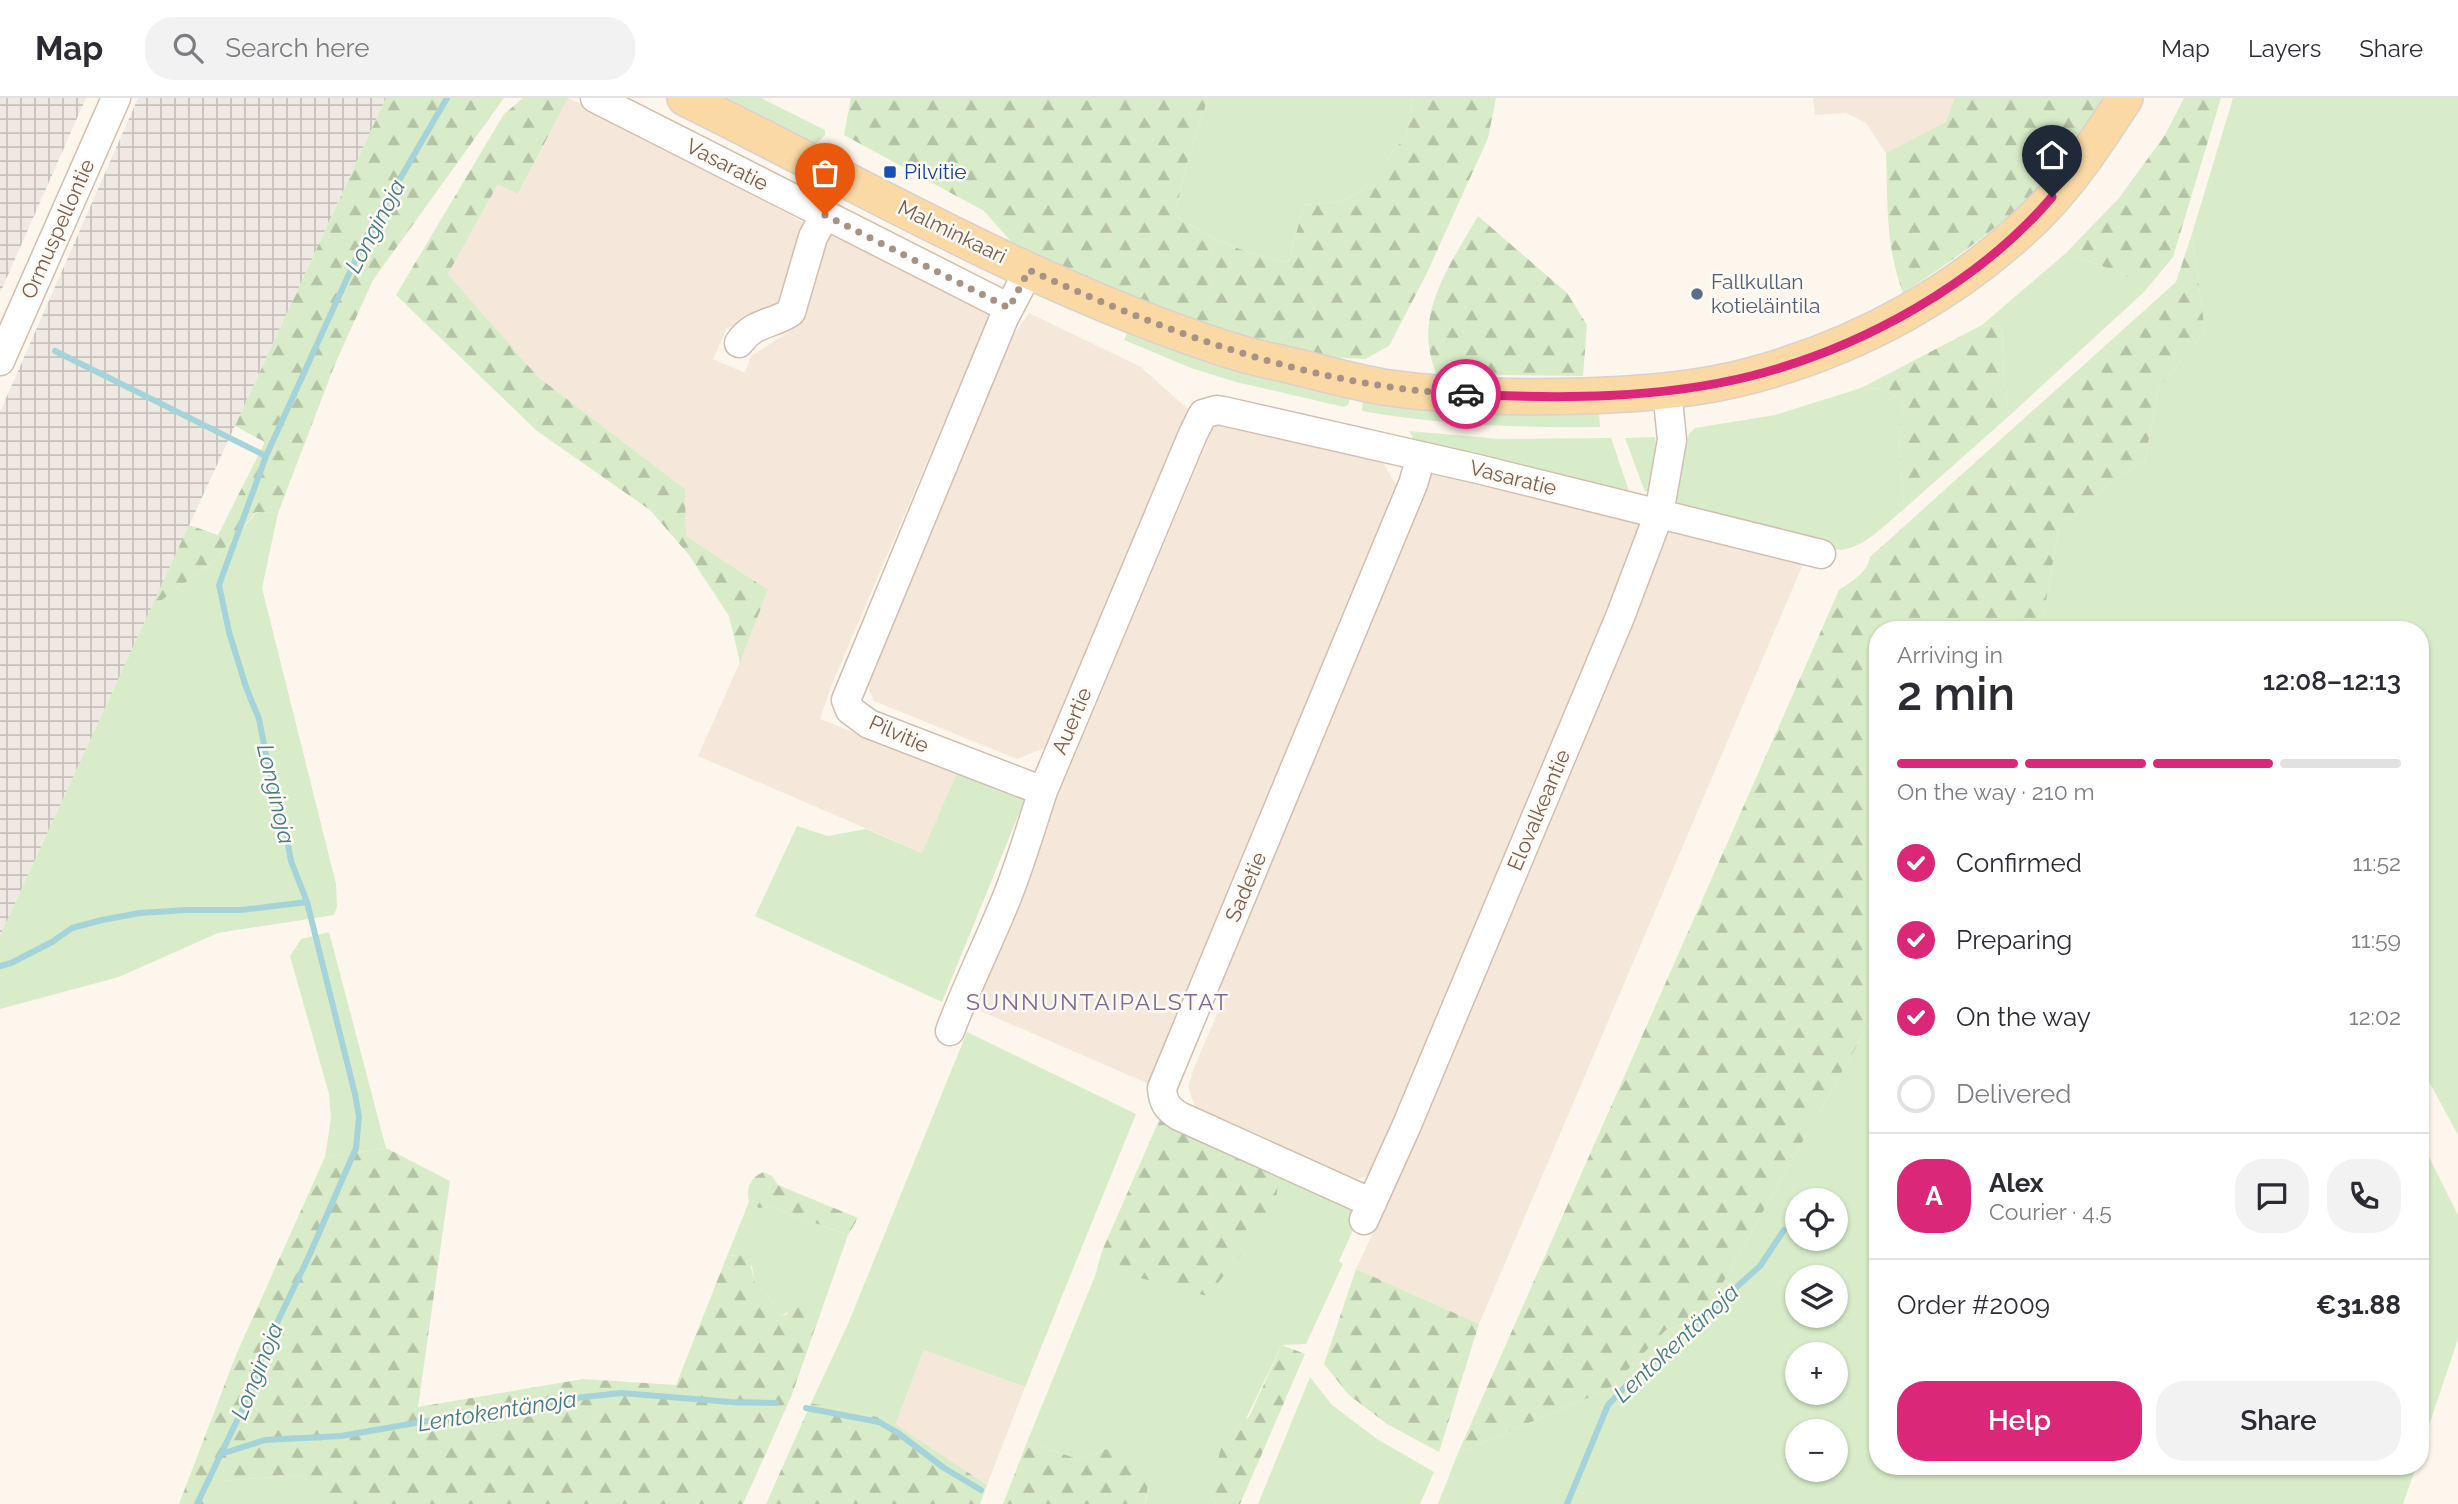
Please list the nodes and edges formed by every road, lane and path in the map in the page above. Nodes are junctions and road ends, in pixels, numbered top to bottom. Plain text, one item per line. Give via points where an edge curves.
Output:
1 (116, 98) edge
2 (596, 98) edge
3 (685, 98) edge
4 (2125, 98) edge
5 (825, 215) junction
6 (1029, 270) junction
7 (1009, 308) junction
8 (739, 343) dead end
9 (0, 360) edge
10 (1667, 390) junction
11 (1203, 414) joint
12 (1421, 457) junction
13 (1659, 514) junction
14 (1821, 554) dead end
15 (1043, 790) junction
16 (950, 1031) dead end
17 (1368, 1212) joint

1 - 9 street, Ormuspellontie
2 - 5 street, Vasaratie
3 - 6 main road, Malminkaari
4 - 10 main road, Malminkaari via 2040,212 1968,274 1932,298 1874,330 1789,363 1751,376
5 - 7 street, Vasaratie
5 - 8 street via 813,237 791,312 764,322
6 - 7 street, Pilvitie
6 - 10 main road, Malminkaari via 1122,312 1229,350 1384,387 1525,397
7 - 15 street, Pilvitie via 846,700 850,710 869,724
10 - 13 street, Elovalkeantie via 1672,440
11 - 12 street, Vasaratie via 1223,411
11 - 15 street, Auertie
12 - 13 street, Vasaratie
12 - 17 street, Sadetie via 1162,1087 1163,1100 1180,1116
13 - 14 street, Vasaratie
13 - 17 street, Elovalkeantie via 1620,617
15 - 16 street, Auertie via 1006,900

